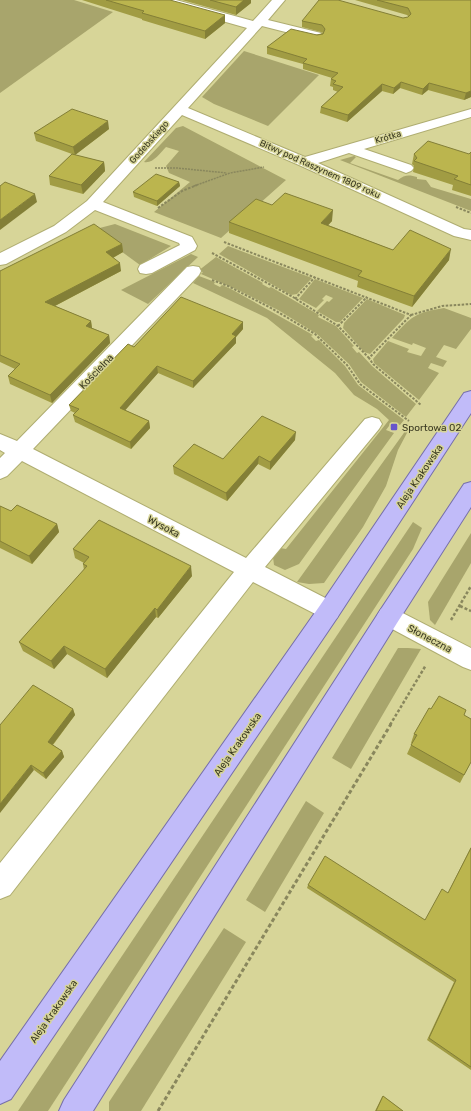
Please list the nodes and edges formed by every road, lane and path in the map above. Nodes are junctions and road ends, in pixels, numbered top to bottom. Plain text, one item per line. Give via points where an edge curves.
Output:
1 (163, 0) edge
2 (279, 0) edge
3 (257, 24) junction
4 (317, 36) edge
5 (179, 109) junction
6 (471, 113) edge
7 (350, 149) junction
8 (304, 162) junction
9 (269, 166) dead end
10 (406, 168) dead end
11 (159, 169) dead end
12 (230, 173) junction
13 (93, 204) junction
14 (154, 209) dead end
15 (466, 234) edge
16 (224, 242) dead end
17 (471, 246) edge
18 (212, 253) dead end
19 (0, 260) edge
20 (146, 269) dead end
21 (192, 272) joint
22 (315, 277) junction
23 (367, 297) junction
24 (295, 299) junction
25 (471, 304) edge
26 (411, 315) junction
27 (338, 326) junction
28 (368, 358) junction
29 (471, 398) edge
30 (421, 405) dead end
31 (409, 421) dead end
32 (372, 424) dead end
33 (0, 440) edge
34 (20, 450) junction
35 (0, 471) edge
36 (471, 490) edge
37 (249, 570) junction
38 (471, 586) edge
39 (460, 606) junction
40 (329, 611) junction
41 (471, 611) edge
42 (389, 616) junction
43 (448, 626) dead end
44 (471, 660) edge
45 (427, 663) dead end
46 (0, 885) edge
47 (0, 1088) edge
48 (75, 1111) edge
49 (158, 1111) edge

1 - 3 street
2 - 3 street, Godebskiego
3 - 4 street
3 - 5 street, Godebskiego
5 - 8 street, Bitwy pod Raszynem 1809 roku
5 - 13 street, Godebskiego
6 - 7 street, Krótka
7 - 8 street, Krótka
7 - 10 street
8 - 15 street, Bitwy pod Raszynem 1809 roku
9 - 12 path
11 - 12 path via 177,168
12 - 14 path via 182,191
13 - 19 street, Godebskiego via 60,229
13 - 20 street via 186,240 189,246
15 - 17 street, Bitwy pod Raszynem 1809 roku
16 - 22 path
18 - 24 path
21 - 31 path via 228,286 315,334 347,365 360,384
21 - 34 street, Kościelna
22 - 23 path
22 - 24 path
23 - 26 path
23 - 27 path
24 - 27 path
25 - 26 path via 442,306
26 - 28 path
27 - 28 path
28 - 30 path
29 - 40 main road, Aleja Krakowska
32 - 37 street
33 - 34 street, Wysoka
34 - 35 street, Kościelna
34 - 37 street, Wysoka
36 - 42 main road
37 - 40 street, Wysoka
37 - 46 street
38 - 39 path
39 - 41 path
39 - 43 path
40 - 47 main road, Aleja Krakowska
42 - 44 street, Słoneczna
42 - 48 main road
45 - 49 path

